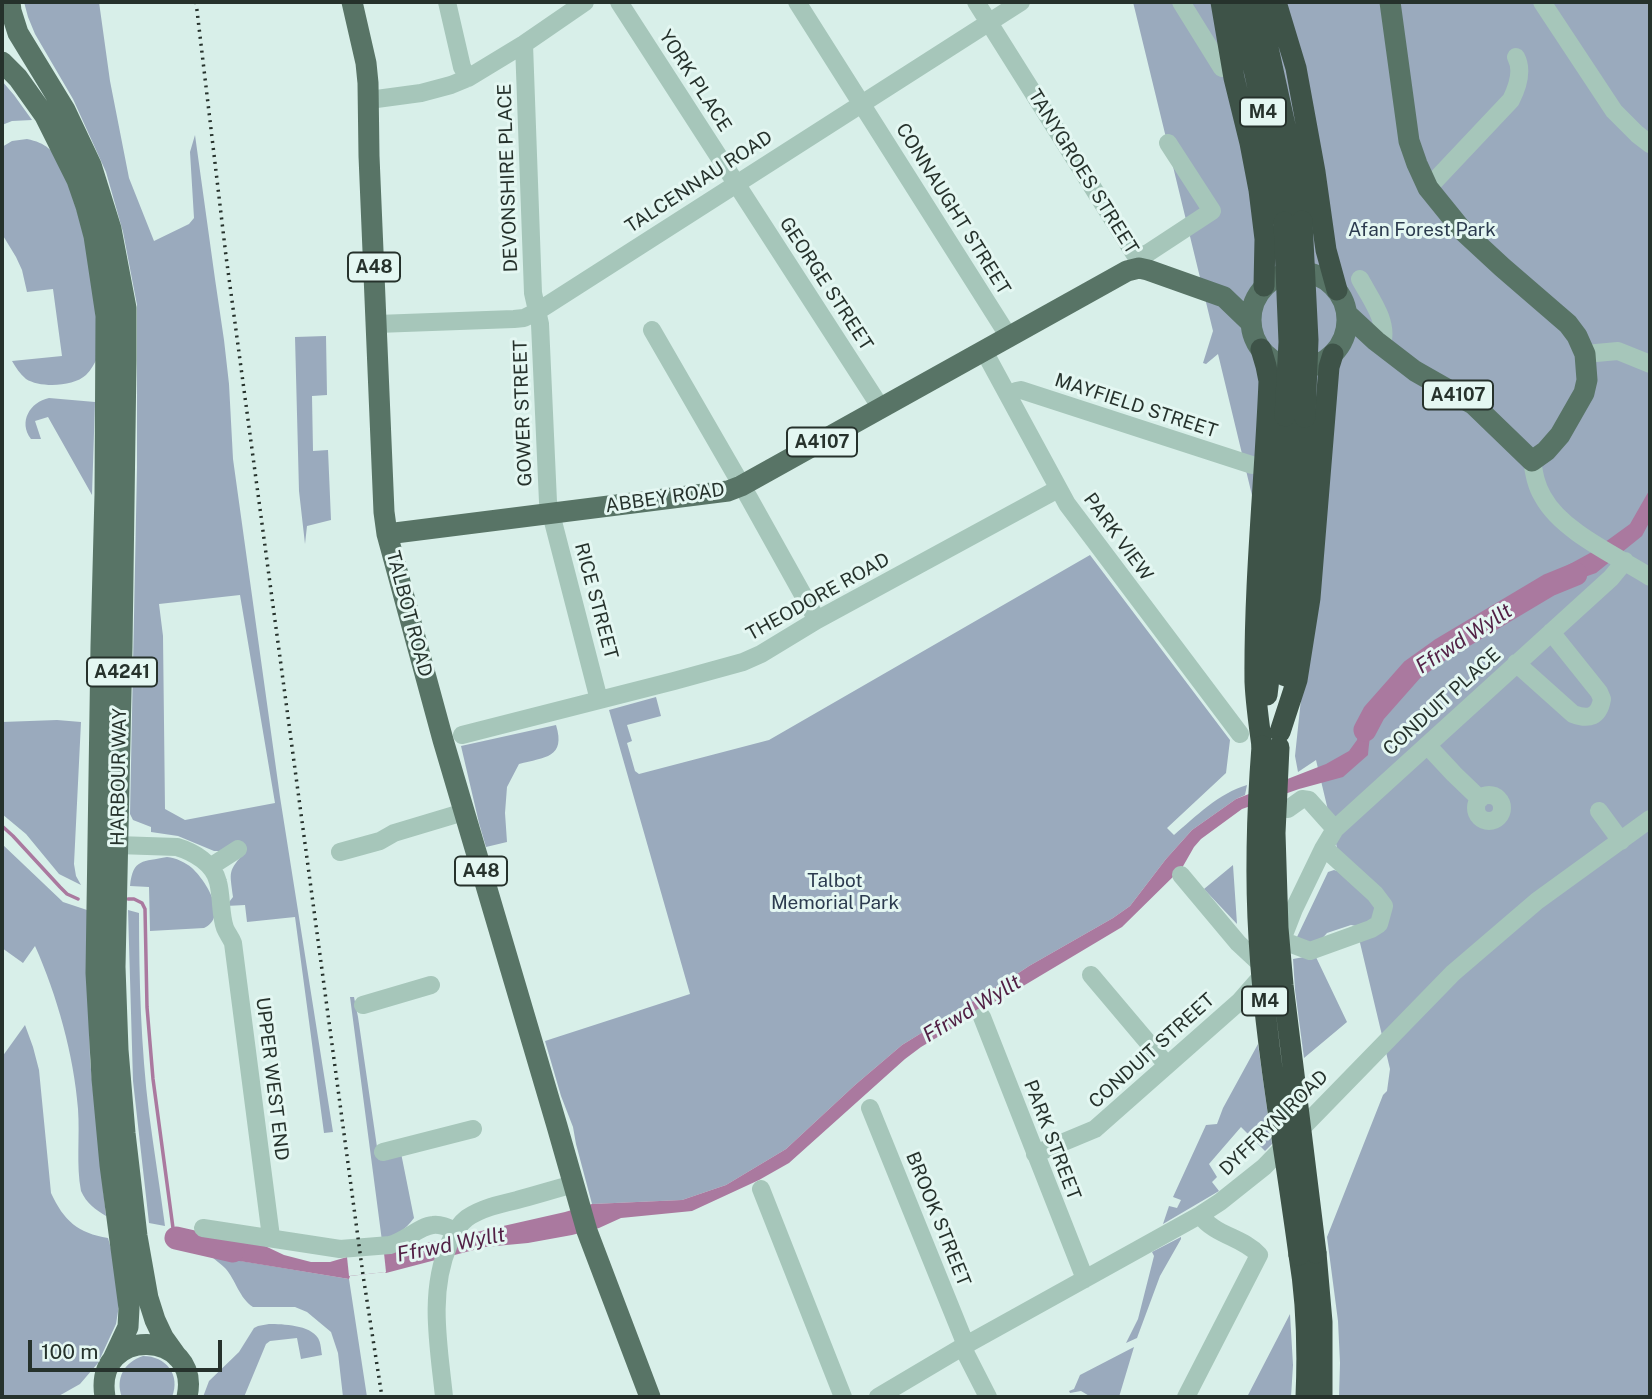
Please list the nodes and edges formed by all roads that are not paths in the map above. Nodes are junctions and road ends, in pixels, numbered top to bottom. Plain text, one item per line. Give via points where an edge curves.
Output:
1 (10, 2) edge
2 (352, 2) edge
3 (447, 2) edge
4 (585, 2) edge
5 (618, 2) edge
6 (797, 2) edge
7 (975, 2) edge
8 (1021, 2) edge
9 (1181, 2) edge
10 (1221, 2) edge
11 (1239, 2) edge
12 (1258, 2) edge
13 (1276, 2) edge
14 (1390, 2) edge
15 (1542, 2) edge
16 (989, 22) junction
17 (524, 44) junction
18 (1517, 57) dead end
19 (2, 62) edge
20 (1222, 68) dead end
21 (468, 78) junction
22 (369, 100) junction
23 (862, 104) junction
24 (1168, 143) dead end
25 (1650, 144) edge
26 (736, 183) junction
27 (1428, 188) junction
28 (1293, 221) junction
29 (1138, 263) junction
30 (1360, 279) dead end
31 (1263, 288) junction
32 (1337, 290) junction
33 (1224, 297) junction
34 (538, 311) junction
35 (1348, 315) junction
36 (1251, 323) junction
37 (377, 324) junction
38 (652, 330) dead end
39 (1009, 337) junction
40 (1379, 343) junction
41 (1261, 349) junction
42 (1337, 349) junction
43 (984, 351) junction
44 (1585, 354) junction
45 (1650, 364) edge
46 (1009, 395) junction
47 (881, 408) junction
48 (1532, 461) junction
49 (1252, 465) dead end
50 (741, 486) junction
51 (1058, 489) junction
52 (550, 513) junction
53 (387, 534) junction
54 (1621, 559) junction
55 (1650, 577) edge
56 (817, 620) junction
57 (1551, 632) junction
58 (1516, 663) junction
59 (599, 700) junction
60 (1240, 734) dead end
61 (462, 735) dead end
62 (1274, 742) junction
63 (1427, 745) junction
64 (1480, 799) dead end
65 (1288, 809) dead end
66 (1599, 811) dead end
67 (464, 812) junction
68 (1650, 820) edge
69 (1335, 829) junction
70 (1621, 841) junction
71 (117, 845) junction
72 (238, 849) dead end
73 (1323, 849) junction
74 (341, 852) dead end
75 (210, 867) junction
76 (1181, 875) dead end
77 (1280, 947) junction
78 (1267, 970) junction
79 (1091, 975) dead end
80 (431, 985) dead end
81 (363, 1005) dead end
82 (982, 1017) dead end
83 (1167, 1065) junction
84 (870, 1108) dead end
85 (473, 1129) dead end
86 (383, 1152) dead end
87 (1035, 1154) junction
88 (574, 1184) junction
89 (761, 1189) dead end
90 (1200, 1215) junction
91 (203, 1228) dead end
92 (454, 1234) junction
93 (271, 1237) junction
94 (1308, 1254) junction
95 (1085, 1279) junction
96 (964, 1346) junction
97 (178, 1358) junction
98 (113, 1359) junction
99 (188, 1396) edge
100 (105, 1397) edge
101 (444, 1397) edge
102 (650, 1397) edge
103 (843, 1397) edge
104 (878, 1397) edge
105 (988, 1397) edge
106 (1186, 1397) edge
107 (1306, 1397) edge
108 (1322, 1397) edge

1 - 71 main road, HARBOUR WAY / A4241 via 18,33 65,110 91,165 111,229 126,308
2 - 22 main road, TALBOT ROAD / A48
3 - 21 street via 461,67
4 - 17 street
5 - 26 street, YORK PLACE
6 - 23 street, CONNAUGHT STREET
7 - 16 street, TANYGROES STREET
8 - 16 street, TALCENNAU ROAD
9 - 20 street
10 - 31 highway via 1259,190 1265,239
11 - 28 highway, M4
12 - 28 highway, M4 via 1292,157
13 - 32 highway via 1296,68 1326,250
14 - 27 main road via 1409,141
15 - 25 street via 1614,111
16 - 23 street, TALCENNAU ROAD
16 - 29 street, TANYGROES STREET
17 - 21 street
17 - 34 street, DEVONSHIRE PLACE via 533,293
18 - 27 street via 1519,75 1511,100
19 - 98 main road, HARBOUR WAY / A4241 via 45,116 77,180 94,236 107,316 96,974 110,1165 129,1308 128,1327
21 - 22 street via 421,93
22 - 37 main road, TALBOT ROAD / A48
23 - 26 street, TALCENNAU ROAD
23 - 39 street, CONNAUGHT STREET
24 - 29 street via 1212,211
26 - 34 street, TALCENNAU ROAD
26 - 47 street, GEORGE STREET
27 - 44 main road via 1462,230 1568,324
28 - 62 highway, M4, bridge via 1308,340 1295,416
29 - 33 main road, TANYGROES STREET
29 - 39 main road, ABBEY ROAD / A4107
30 - 40 street via 1383,323 1385,336
31 - 32 main road via 1280,275 1307,272
31 - 33 main road, TANYGROES STREET
31 - 36 main road via 1253,306
32 - 35 main road
33 - 36 main road, TANYGROES STREET
34 - 37 street, TALCENNAU ROAD via 524,318
34 - 52 street, GOWER STREET
35 - 40 main road, A4107
35 - 42 main road
36 - 41 main road
37 - 53 main road, TALBOT ROAD / A48
38 - 50 street
39 - 43 main road, ABBEY ROAD / A4107
40 - 42 main road via 1362,340
40 - 48 main road, A4107 via 1415,371 1473,404
41 - 42 main road via 1279,364 1294,368 1325,361
41 - 62 highway via 1269,381 1255,685
42 - 62 highway via 1329,367 1310,598 1297,680
43 - 46 street, PARK VIEW
43 - 47 main road, ABBEY ROAD / A4107
44 - 45 street via 1618,351
44 - 48 main road via 1584,393 1560,435
46 - 49 street, MAYFIELD STREET via 1021,390
46 - 51 street, PARK VIEW
47 - 50 main road, ABBEY ROAD / A4107
48 - 54 street via 1543,498 1555,514
50 - 52 main road, ABBEY ROAD / A4107
50 - 56 street
51 - 56 street, THEODORE ROAD
51 - 60 street, PARK VIEW
52 - 53 main road, ABBEY ROAD / A4107
52 - 59 street, RICE STREET
53 - 67 main road, TALBOT ROAD / A48
54 - 55 street
54 - 57 street, CONDUIT PLACE via 1611,578
56 - 59 street, THEODORE ROAD via 743,662
57 - 58 street, CONDUIT PLACE
57 - 58 street via 1599,692 1602,699 1597,712 1582,718 1573,714
58 - 63 street, CONDUIT PLACE
59 - 61 street, THEODORE ROAD
62 - 94 highway, M4, bridge via 1278,928
63 - 64 street
63 - 69 street, CONDUIT PLACE
65 - 69 street via 1302,799 1309,800
66 - 70 street
67 - 74 street
67 - 88 main road, TALBOT ROAD / A48
68 - 70 street, DYFFRYN ROAD
69 - 73 street, CONDUIT PLACE
70 - 90 street, DYFFRYN ROAD via 1537,901 1453,973 1264,1167
71 - 75 street via 177,847
71 - 97 main road, HARBOUR WAY / A4241 via 115,967 125,1133 137,1237 155,1320
72 - 75 street
73 - 77 street, CONDUIT PLACE
73 - 77 street via 1384,906 1379,925 1310,951
75 - 93 street, UPPER WEST END via 219,883 225,927 233,943
76 - 78 street
77 - 78 street, CONDUIT STREET
78 - 83 street, CONDUIT STREET via 1240,1001
79 - 83 street
80 - 81 street
82 - 87 street, PARK STREET
83 - 87 street, CONDUIT STREET via 1095,1129
84 - 96 street, BROOK STREET
85 - 86 street
87 - 95 street, PARK STREET
88 - 92 street via 485,1209 469,1217
88 - 102 main road, TALBOT ROAD / A48 via 587,1231
89 - 103 street
90 - 95 street, DYFFRYN ROAD
90 - 106 street via 1204,1222 1259,1255
91 - 93 street
92 - 93 street via 436,1224 398,1243 346,1249
92 - 101 street via 439,1274
94 - 107 highway, M4 via 1304,1285
94 - 108 highway, M4 via 1322,1322
95 - 96 street, DYFFRYN ROAD
96 - 104 street, DYFFRYN ROAD
96 - 105 street, BROOK STREET
97 - 98 main road via 159,1345 144,1343
97 - 99 main road, A4241 via 188,1376
98 - 100 main road, A4241 via 103,1383

